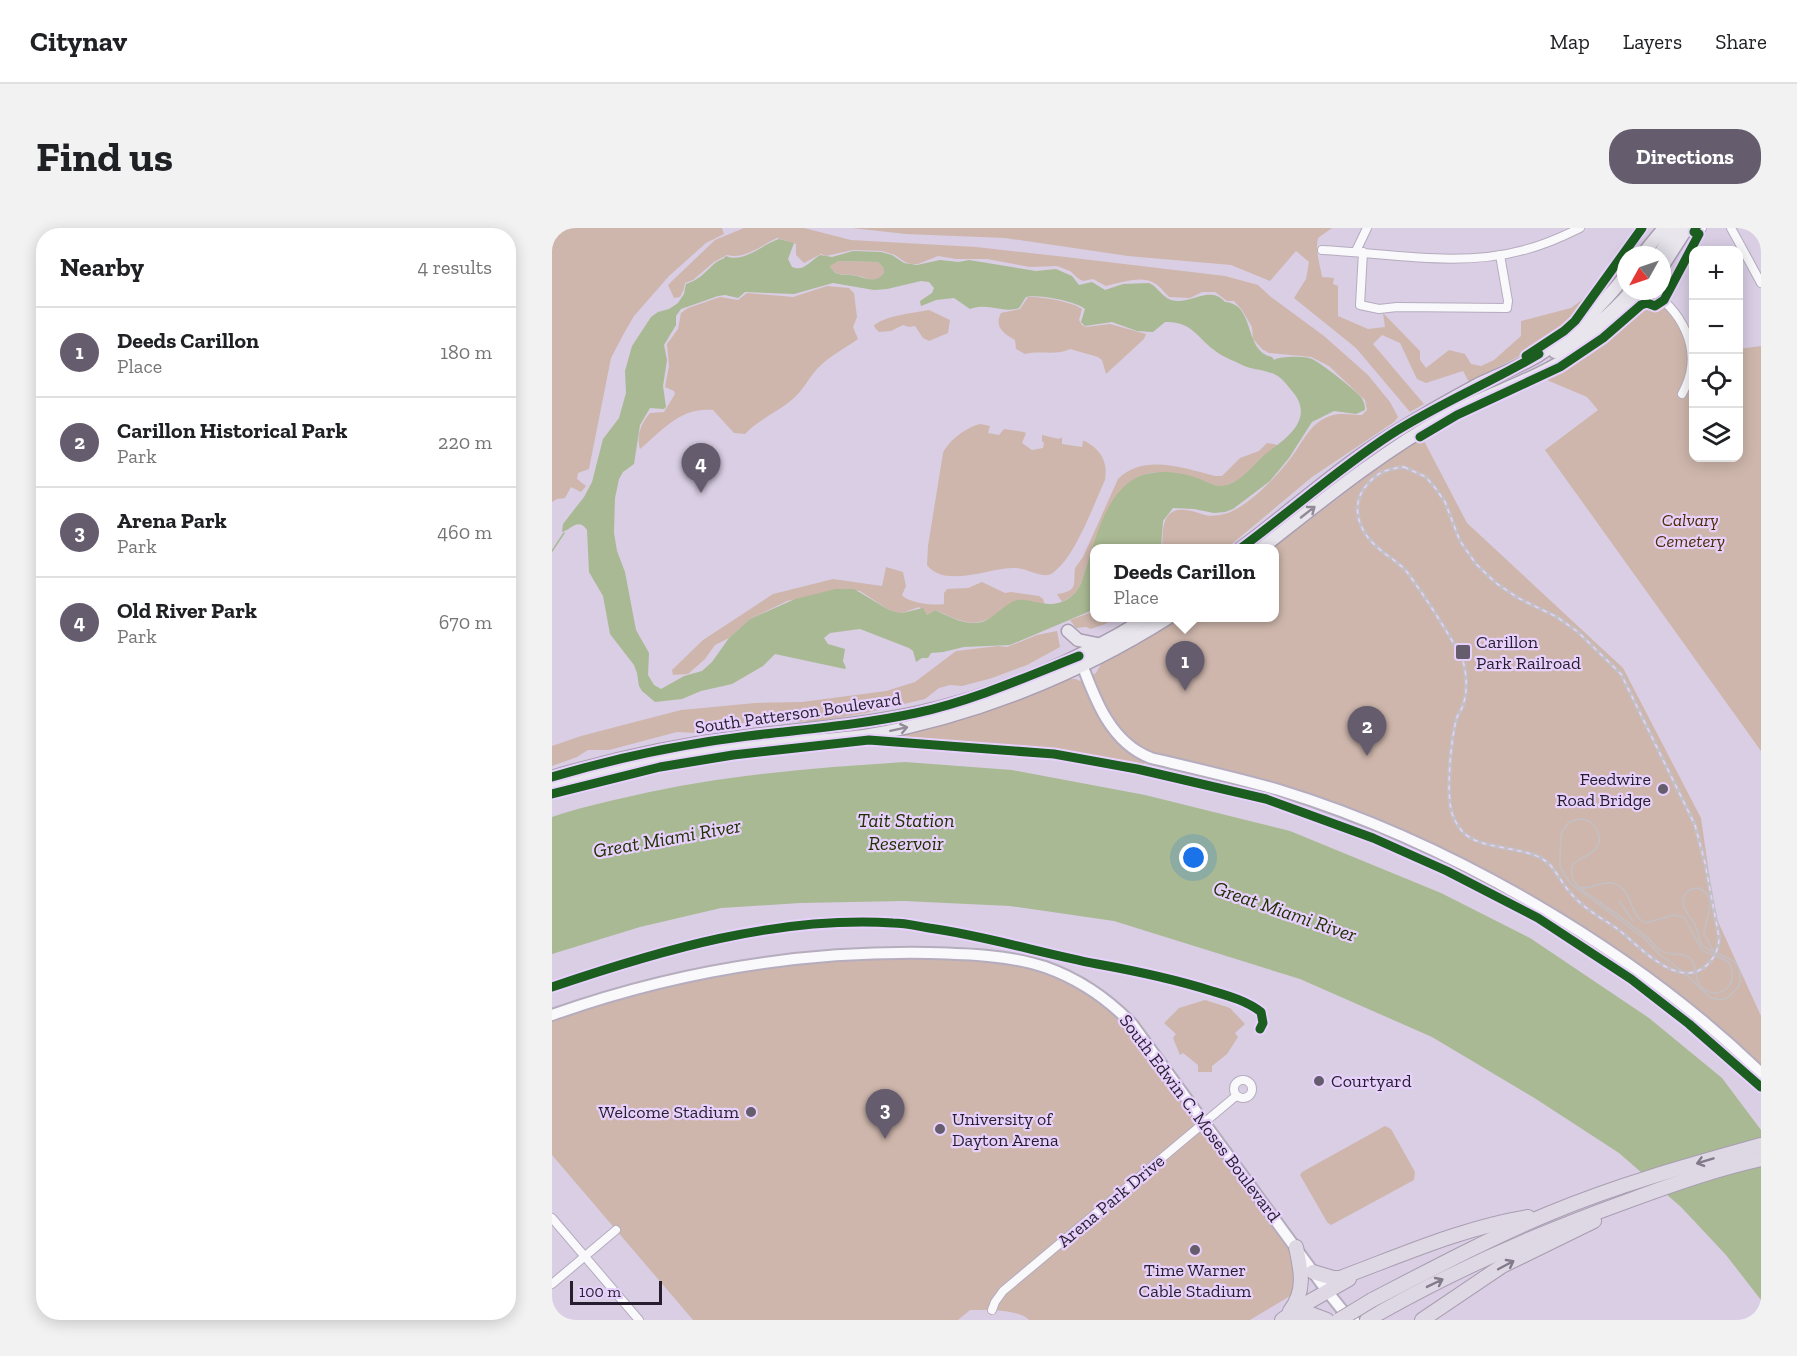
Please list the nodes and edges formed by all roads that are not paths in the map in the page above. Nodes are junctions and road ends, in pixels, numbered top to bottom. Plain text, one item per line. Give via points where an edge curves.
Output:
1 (1367, 228) edge
2 (1580, 228) edge
3 (1664, 228) edge
4 (1675, 228) edge
5 (1687, 228) edge
6 (1702, 228) edge
7 (1731, 228) edge
8 (1649, 246) edge
9 (1664, 246) edge
10 (1322, 250) dead end
11 (1359, 252) junction
12 (1671, 253) edge
13 (1500, 255) junction
14 (1761, 283) edge
15 (1617, 286) edge
16 (1671, 287) edge
17 (1622, 300) edge
18 (1636, 300) edge
19 (1664, 300) edge
20 (1539, 354) junction
21 (1682, 394) dead end
22 (1247, 544) edge
23 (1268, 544) edge
24 (1139, 622) edge
25 (1162, 622) edge
26 (1068, 631) dead end
27 (1102, 645) junction
28 (1081, 661) junction
29 (552, 777) edge
30 (552, 788) edge
31 (552, 1015) edge
32 (1761, 1073) edge
33 (1236, 1096) dead end
34 (1206, 1123) junction
35 (1761, 1145) edge
36 (1761, 1159) edge
37 (1548, 1214) junction
38 (1595, 1216) junction
39 (552, 1218) edge
40 (615, 1230) dead end
41 (1296, 1247) junction
42 (585, 1256) junction
43 (1366, 1269) junction
44 (1313, 1272) junction
45 (552, 1284) edge
46 (1327, 1291) junction
47 (992, 1310) dead end
48 (639, 1320) edge
49 (1282, 1320) edge
50 (1327, 1320) edge
51 (1339, 1320) edge
52 (1354, 1320) edge
53 (1367, 1320) edge
54 (1422, 1320) edge

1 - 11 street
2 - 13 street via 1535,247
3 - 8 main road
4 - 9 main road
5 - 12 main road
6 - 16 street
7 - 14 street
10 - 11 street
11 - 13 street via 1460,258
11 - 13 street via 1360,305 1379,309 1507,309
15 - 20 main road via 1584,320
17 - 20 main road via 1571,343
23 -> 18 main road via 1391,449 1470,403 1569,357 1607,330
19 - 21 street via 1679,320 1693,356
20 - 22 main road via 1392,434
24 - 27 main road, South Patterson Boulevard
25 - 28 main road, South Patterson Boulevard
26 - 27 main road via 1078,640
27 - 28 main road, South Patterson Boulevard
28 - 29 main road, South Patterson Boulevard via 917,713 846,726 712,741
30 -> 28 main road, South Patterson Boulevard via 683,757 868,735 949,717 985,705
28 - 32 main road via 1113,728 1132,749 1151,758 1311,801 1439,854 1601,945 1684,1006
31 - 34 main road, South Edwin C. Moses Boulevard via 645,986 764,962 868,954 997,957 1064,975 1086,985 1119,1010 1144,1037
33 - 34 street, Arena Park Drive
34 - 41 main road, South Edwin C. Moses Boulevard
34 - 47 street, Arena Park Drive via 1003,1291
35 -> 37 highway via 1652,1177
36 - 38 highway via 1677,1183 1614,1205
37 - 43 highway via 1512,1220 1426,1245
37 - 51 highway, bridge via 1439,1265
53 -> 38 highway via 1494,1254
54 -> 38 highway via 1502,1266
39 - 42 street
40 - 42 street
41 - 44 main road, South Edwin C. Moses Boulevard
41 - 49 highway via 1300,1290 1293,1308
42 - 45 street
42 - 48 street
43 - 44 highway via 1340,1278
43 - 46 highway
44 - 46 main road, South Edwin C. Moses Boulevard
46 - 49 highway
46 - 52 main road, South Edwin C. Moses Boulevard
49 - 50 highway via 1307,1314

